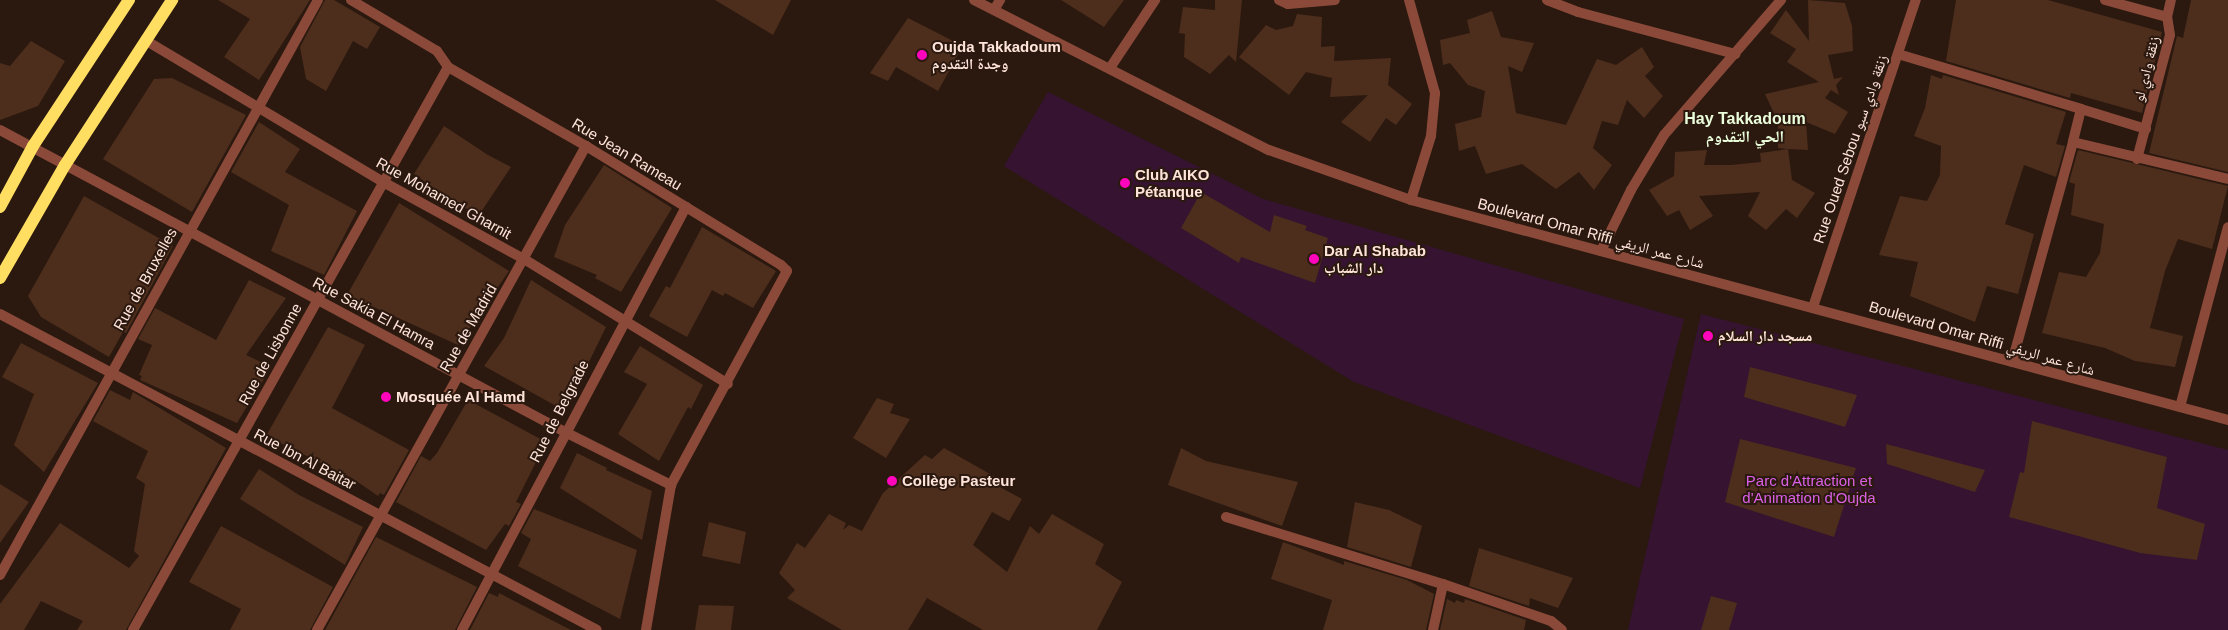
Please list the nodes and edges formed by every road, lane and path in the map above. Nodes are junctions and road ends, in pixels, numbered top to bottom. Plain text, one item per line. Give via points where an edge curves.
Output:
1 (129, 0) edge
2 (172, 0) edge
3 (318, 0) edge
4 (351, 0) edge
5 (974, 0) edge
6 (1000, 0) edge
7 (1155, 0) edge
8 (1279, 0) edge
9 (1335, 0) edge
10 (1409, 0) edge
11 (1547, 0) edge
12 (1781, 0) edge
13 (1916, 0) edge
14 (2105, 0) edge
15 (2171, 0) edge
16 (994, 10) junction
17 (2167, 17) junction
18 (145, 40) junction
19 (1734, 54) junction
20 (1898, 54) junction
21 (448, 66) junction
22 (1110, 68) junction
23 (259, 109) junction
24 (2081, 109) junction
25 (2146, 129) junction
26 (0, 130) edge
27 (2073, 142) junction
28 (33, 146) junction
29 (586, 146) junction
30 (2137, 159) junction
31 (65, 165) junction
32 (2228, 179) edge
33 (385, 183) junction
34 (1411, 200) junction
35 (0, 207) edge
36 (686, 207) junction
37 (2228, 227) edge
38 (188, 231) junction
39 (1601, 251) junction
40 (524, 259) junction
41 (0, 278) edge
42 (318, 300) junction
43 (1813, 307) junction
44 (0, 314) edge
45 (622, 321) junction
46 (2012, 362) junction
47 (110, 374) junction
48 (458, 375) junction
49 (728, 384) junction
50 (2180, 407) junction
51 (2228, 420) edge
52 (565, 432) junction
53 (239, 441) junction
54 (671, 485) junction
55 (379, 517) junction
56 (1226, 517) dead end
57 (0, 575) edge
58 (492, 576) junction
59 (1442, 584) junction
60 (133, 630) edge
61 (317, 630) edge
62 (462, 630) edge
63 (596, 630) edge
64 (646, 630) edge
65 (1433, 630) edge
66 (1562, 630) edge

1 - 28 main road
2 - 18 main road
3 - 23 street, Rue de Bruxelles
4 - 21 street, Rue Jean Rameau via 437,52
5 - 16 street, Boulevard Omar Riffi شارع عمر الريفي
6 - 16 street
7 - 22 street
8 - 9 street via 1288,4
10 - 34 street via 1435,93 1431,136
11 - 19 street via 1578,12
12 - 19 street
13 - 20 street, Rue Oued Sebou زنقة وادي سبو
14 - 17 street
15 - 17 street, زنقة وادي لو
16 - 22 street, Boulevard Omar Riffi شارع عمر الريفي
17 - 25 street, زنقة وادي لو via 2170,35
18 - 23 street, Rue Mohamed Gharnit
18 - 31 main road
19 - 39 street via 1664,135 1630,190
20 - 24 street
20 - 43 street, Rue Oued Sebou زنقة وادي سبو
21 - 29 street, Rue Jean Rameau
21 - 33 street, Rue de Lisbonne
22 - 34 street, Boulevard Omar Riffi شارع عمر الريفي via 1269,150
23 - 33 street, Rue Mohamed Gharnit
23 - 38 street, Rue de Bruxelles
24 - 25 street
24 - 27 street
25 - 30 street, زنقة وادي لو
26 - 28 street, Rue Sakia El Hamra
27 - 30 street
27 - 46 street
28 - 31 street, Rue Sakia El Hamra
28 - 35 main road
29 - 36 street, Rue Jean Rameau
29 - 40 street, Rue de Madrid
30 - 32 street
31 - 38 street, Rue Sakia El Hamra
31 - 41 main road
33 - 40 street, Rue Mohamed Gharnit
33 - 42 street, Rue de Lisbonne
34 - 39 street, Boulevard Omar Riffi شارع عمر الريفي
36 - 45 street, Rue de Belgrade
36 - 49 street, Rue Jean Rameau via 787,271
37 - 50 street
38 - 42 street, Rue Sakia El Hamra
38 - 47 street, Rue de Bruxelles
39 - 43 street, Boulevard Omar Riffi شارع عمر الريفي
40 - 45 street, Rue Mohamed Gharnit
40 - 48 street, Rue de Madrid
42 - 48 street, Rue Sakia El Hamra
42 - 53 street, Rue de Lisbonne
43 - 46 street, Boulevard Omar Riffi شارع عمر الريفي
44 - 47 street, Rue Ibn Al Baitar
45 - 49 street, Rue Mohamed Gharnit
45 - 52 street, Rue de Belgrade
46 - 50 street, Boulevard Omar Riffi شارع عمر الريفي
47 - 53 street, Rue Ibn Al Baitar
47 - 57 street, Rue de Bruxelles
48 - 52 street, Rue Sakia El Hamra
48 - 55 street, Rue de Madrid
49 - 54 street
50 - 51 street, Boulevard Omar Riffi شارع عمر الريفي
52 - 54 street, Rue Sakia El Hamra
52 - 58 street, Rue de Belgrade
53 - 55 street, Rue Ibn Al Baitar
53 - 60 street, Rue de Lisbonne
54 - 64 street
55 - 58 street, Rue Ibn Al Baitar
55 - 61 street, Rue de Madrid
56 - 59 street
58 - 62 street, Rue de Belgrade
58 - 63 street, Rue Ibn Al Baitar
59 - 65 street
59 - 66 street via 1551,621

